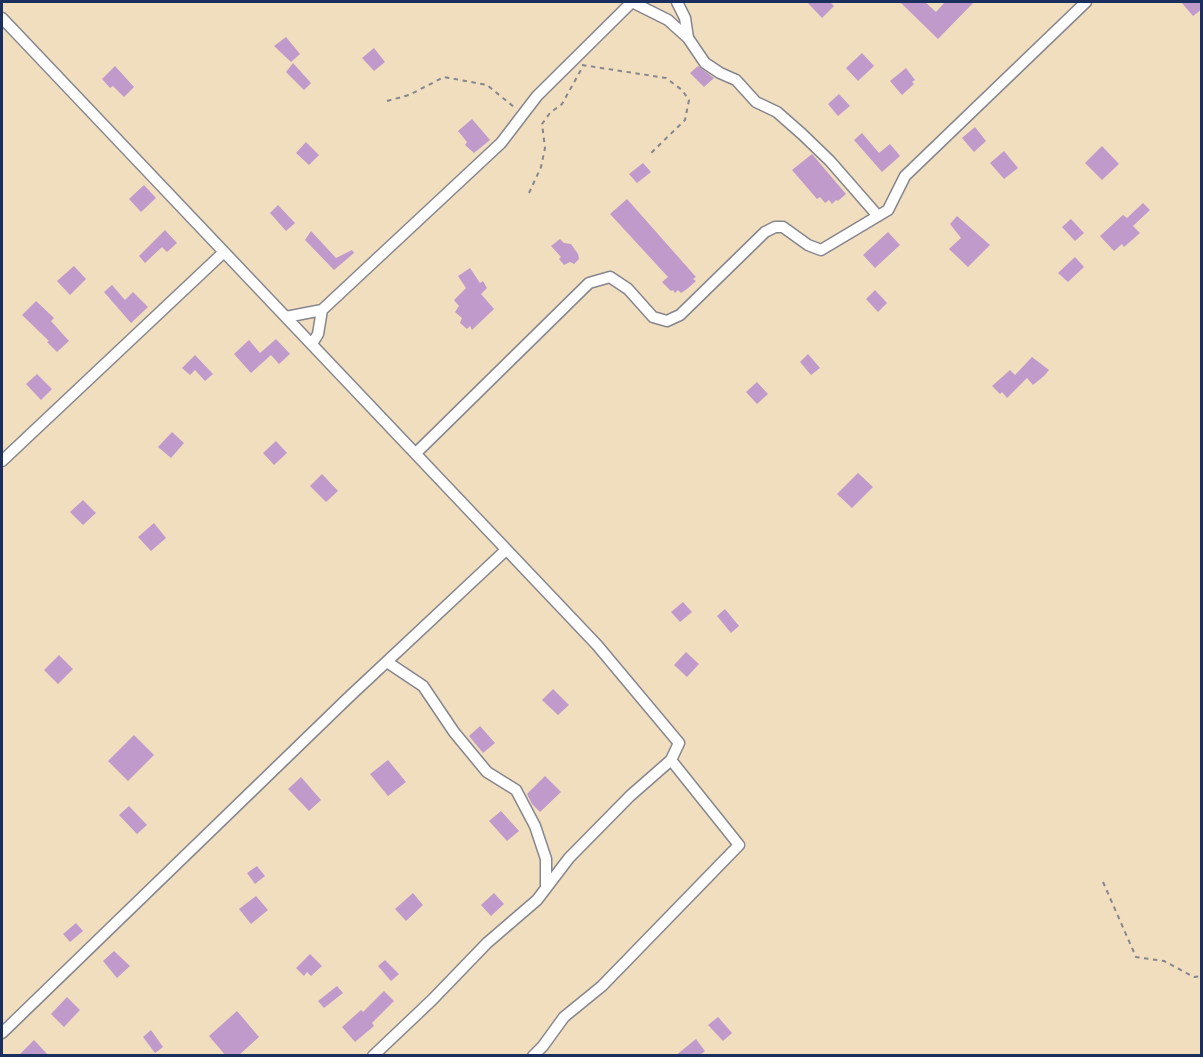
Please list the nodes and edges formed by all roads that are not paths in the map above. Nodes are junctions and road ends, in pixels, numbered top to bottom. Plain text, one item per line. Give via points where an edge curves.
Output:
1 (676, 2) edge
2 (1086, 2) edge
3 (2, 18) edge
4 (688, 38) junction
5 (878, 216) junction
6 (224, 252) junction
7 (322, 310) junction
8 (286, 317) junction
9 (312, 344) junction
10 (416, 453) junction
11 (2, 461) edge
12 (506, 550) junction
13 (387, 662) junction
14 (671, 760) junction
15 (546, 887) junction
16 (2, 1033) edge
17 (542, 1051) edge
18 (373, 1056) edge
19 (533, 1056) edge

1 - 4 street via 685,18
2 - 5 street via 905,177 888,210
3 - 6 street
4 - 5 street via 705,63 736,80 756,102 777,112 802,134
4 - 7 street via 668,20 632,2 537,96 501,143
5 - 10 street via 821,250 783,227 775,227 765,232 680,315 667,321 653,317 628,289 610,277 589,283
6 - 8 street
6 - 11 street
7 - 8 street
7 - 9 street
8 - 9 street
9 - 10 street
10 - 12 street
12 - 13 street
12 - 14 street via 597,645 680,742
13 - 15 street via 423,686 454,732 488,772 516,790 535,826 546,859
13 - 16 street
14 - 15 street via 568,858
14 - 17 street via 739,845 602,986 564,1017
15 - 18 street via 537,900 487,943
17 - 19 street

